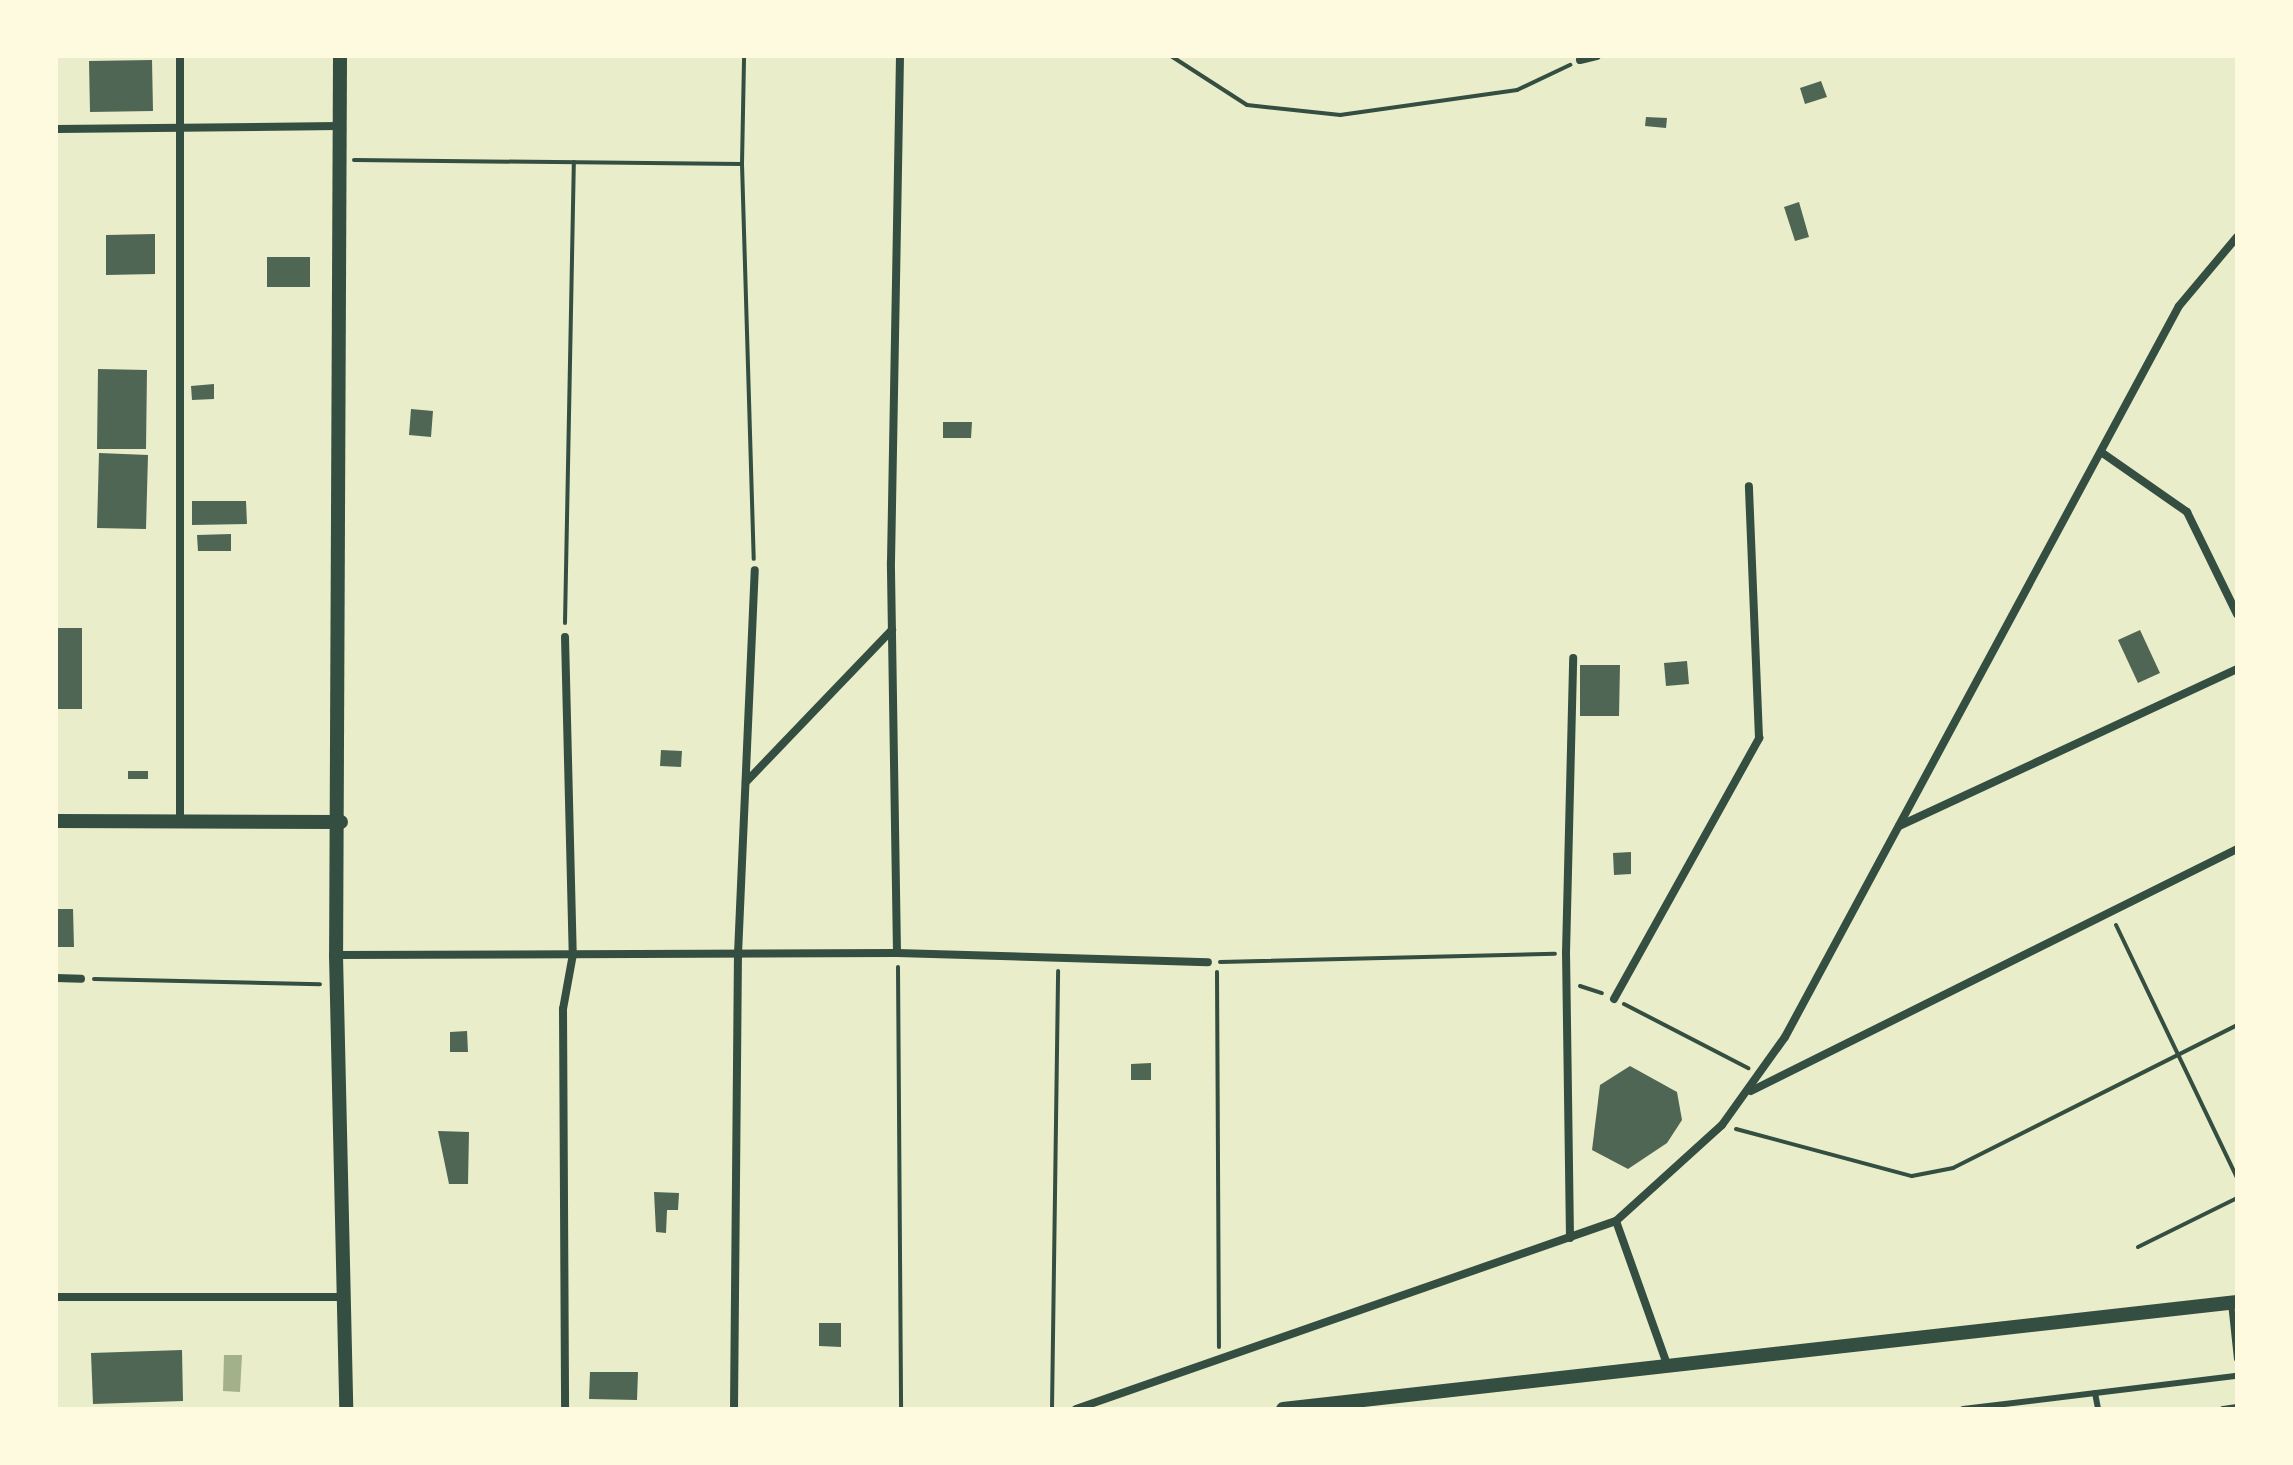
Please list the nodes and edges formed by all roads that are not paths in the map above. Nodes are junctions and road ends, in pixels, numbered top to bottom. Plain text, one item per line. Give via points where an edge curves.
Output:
1 (180, 56) edge
2 (340, 56) edge
3 (900, 56) edge
4 (1597, 56) edge
5 (1580, 60) road end
6 (339, 126) junction
7 (182, 128) junction
8 (56, 129) edge
9 (2237, 237) edge
10 (2101, 452) junction
11 (1749, 486) dead end
12 (755, 570) road end
13 (2237, 614) edge
14 (892, 629) junction
15 (565, 637) road end
16 (1573, 658) dead end
17 (2237, 669) edge
18 (746, 782) junction
19 (56, 821) edge
20 (180, 821) junction
21 (341, 822) junction
22 (1899, 826) junction
23 (2237, 849) edge
24 (897, 953) junction
25 (573, 954) junction
26 (738, 954) junction
27 (336, 955) junction
28 (1212, 962) road end
29 (56, 978) edge
30 (81, 979) road end
31 (1614, 999) road end
32 (1749, 1092) junction
33 (1616, 1221) junction
34 (1570, 1238) junction
35 (56, 1297) edge
36 (344, 1297) junction
37 (2234, 1303) edge
38 (2237, 1359) edge
39 (1670, 1371) junction
40 (2237, 1376) edge
41 (2095, 1393) junction
42 (2237, 1407) edge
43 (346, 1409) edge
44 (565, 1409) edge
45 (734, 1409) edge
46 (1076, 1409) edge
47 (1283, 1409) edge
48 (1963, 1409) edge
49 (2098, 1409) edge
50 (2223, 1409) edge

1 - 7 street
2 - 6 street
3 - 14 street
4 - 5 street
6 - 7 street
6 - 21 street
7 - 8 street
7 - 20 street
9 - 10 street via 2179,306
10 - 13 street via 2187,512
10 - 22 street
11 - 31 street via 1759,738
12 - 18 street
14 - 18 street
14 - 24 street
15 - 25 street
16 - 34 street via 1566,953
17 - 22 street
18 - 26 street
19 - 20 street
20 - 21 street
21 - 27 street
22 - 32 street
23 - 32 street
24 - 26 street
24 - 28 street
25 - 26 street
25 - 27 street
25 - 44 street via 563,1009
26 - 45 street
27 - 36 street
29 - 30 street
32 - 33 street via 1722,1125
33 - 34 street
33 - 39 street
34 - 46 street via 1544,1241
35 - 36 street
36 - 43 street
37 - 38 lane
37 - 39 street
39 - 47 street
40 - 41 lane
41 - 48 lane
41 - 49 lane
42 - 50 lane

